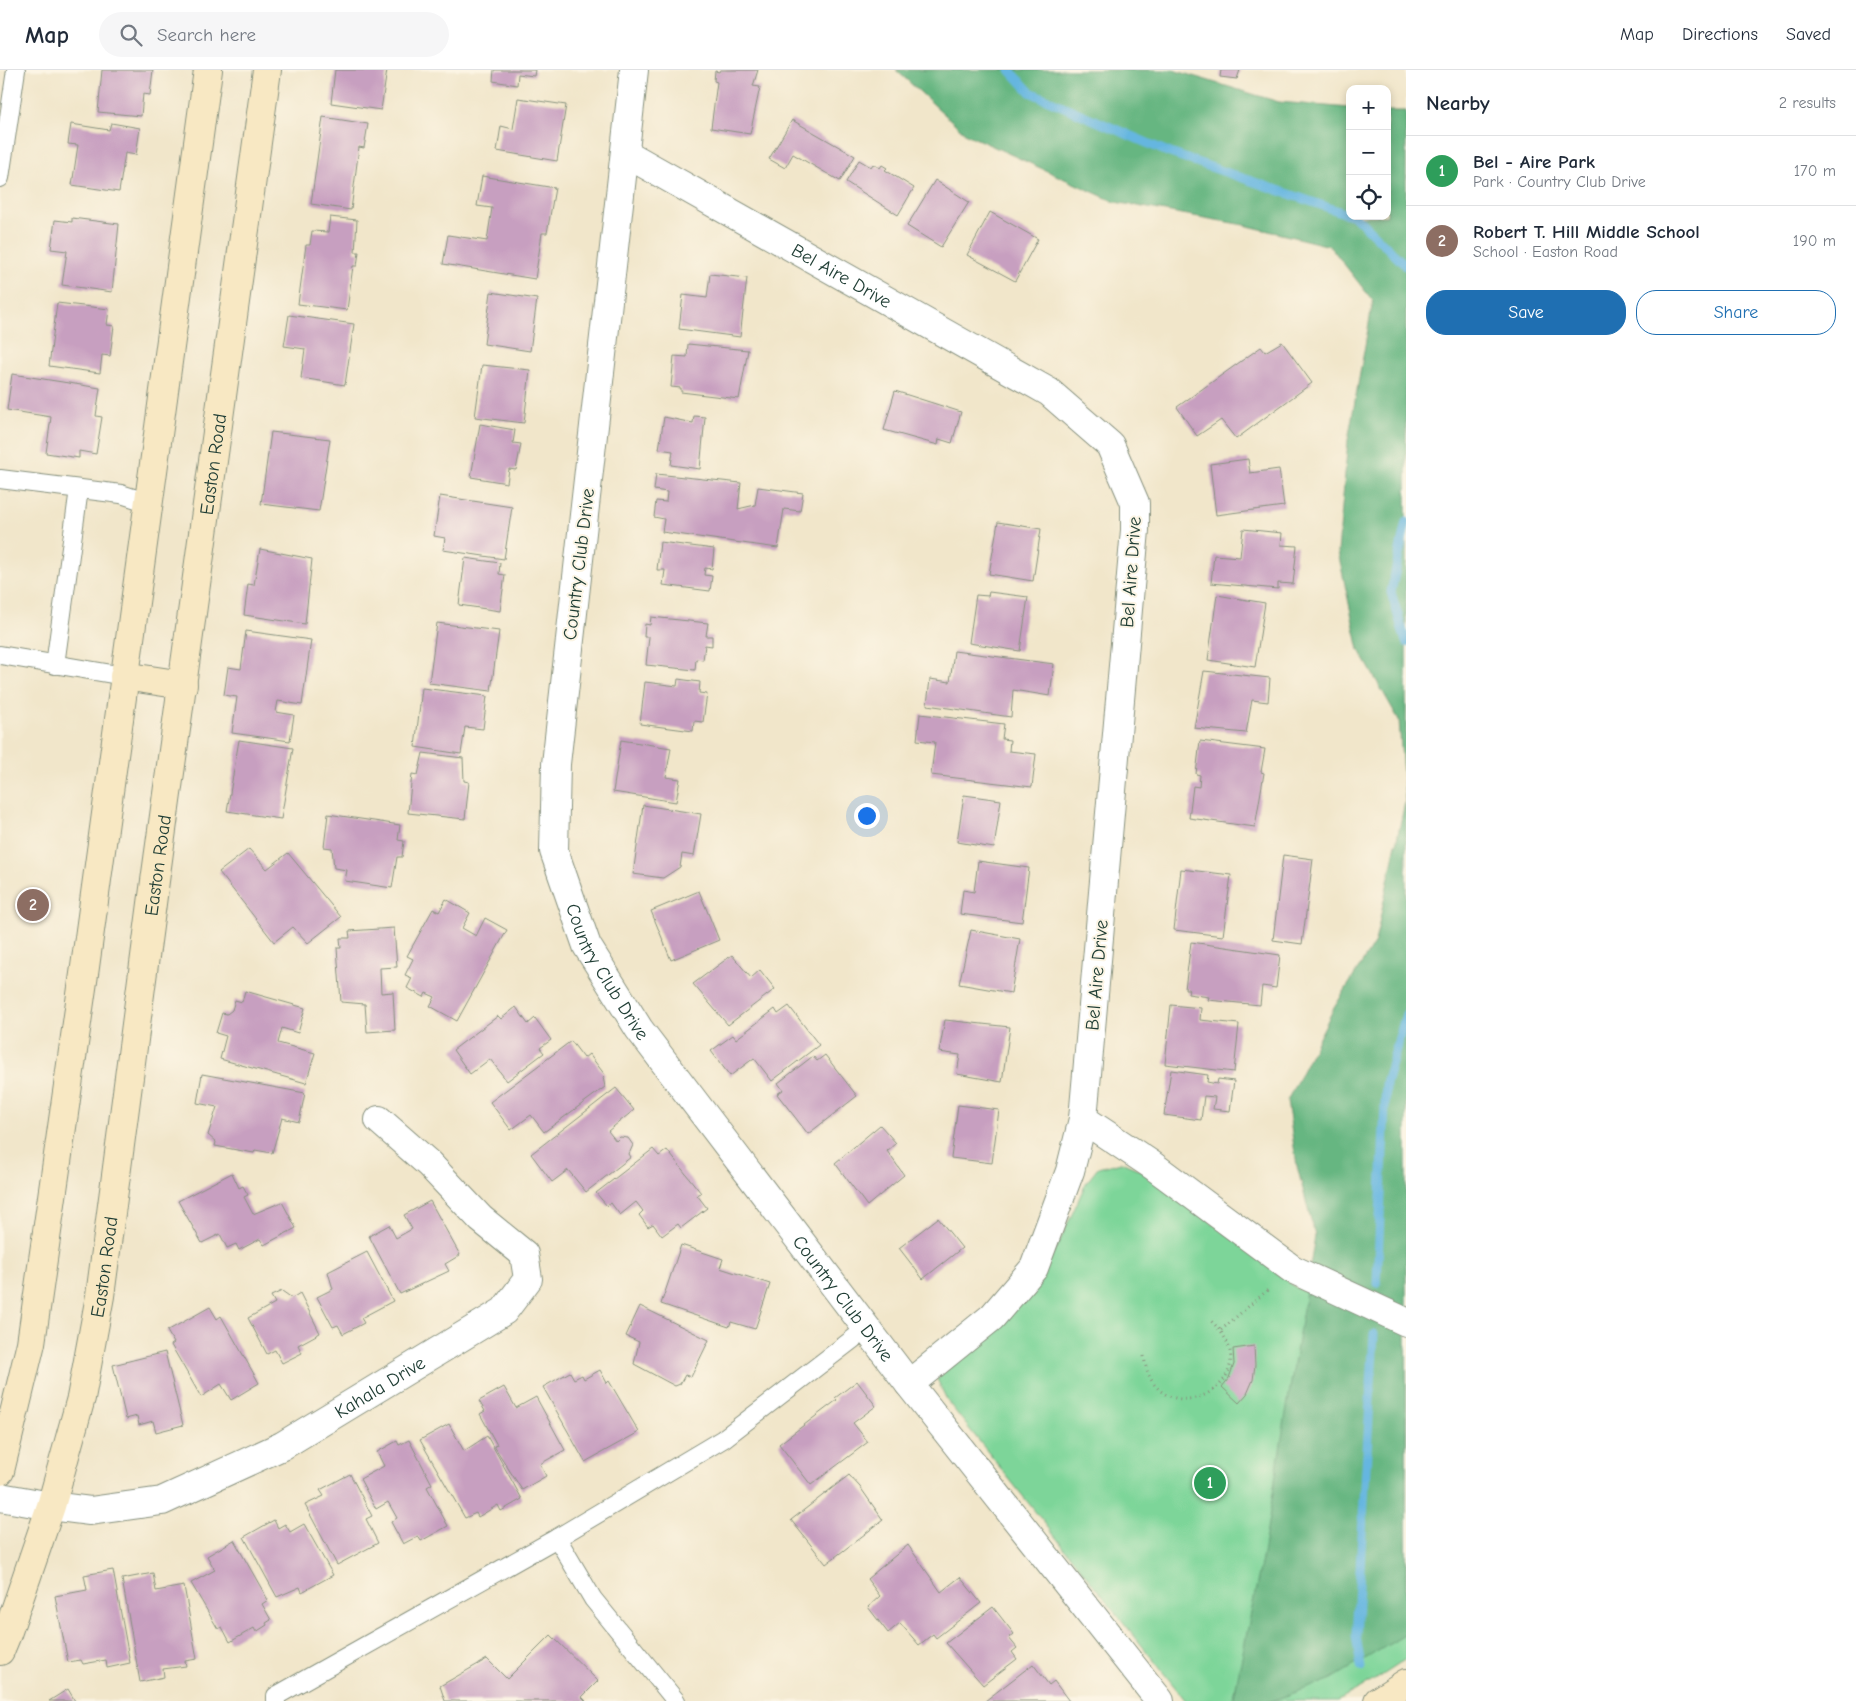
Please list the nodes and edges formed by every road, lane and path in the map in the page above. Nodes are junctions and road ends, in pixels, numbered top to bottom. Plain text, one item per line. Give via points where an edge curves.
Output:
1 (16, 70) edge
2 (208, 70) edge
3 (267, 70) edge
4 (634, 70) edge
5 (625, 153) junction
6 (0, 178) edge
7 (0, 479) edge
8 (80, 489) junction
9 (149, 503) junction
10 (0, 655) edge
11 (55, 665) junction
12 (124, 676) junction
13 (183, 685) junction
14 (1083, 1119) junction
15 (379, 1120) dead end
16 (1292, 1270) junction
17 (1211, 1321) dead end
18 (1406, 1322) edge
19 (866, 1329) junction
20 (1221, 1330) junction
21 (1144, 1356) dead end
22 (908, 1384) junction
23 (0, 1471) edge
24 (0, 1497) edge
25 (51, 1506) junction
26 (557, 1538) junction
27 (0, 1651) edge
28 (1406, 1683) edge
29 (276, 1701) edge
30 (676, 1701) edge
31 (1160, 1701) edge
32 (1378, 1701) edge

1 - 6 lane
2 - 9 main road
3 - 13 main road, Easton Road
4 - 5 street, Country Club Drive
5 - 14 street, Bel Aire Drive via 1049,392 1110,445 1134,503 1135,530
5 - 19 street, Country Club Drive via 556,764 554,851 586,946 639,1029
7 - 8 lane
8 - 9 lane via 121,494
8 - 11 lane
9 - 12 main road
10 - 11 lane
11 - 12 lane
12 - 13 main road
12 - 23 main road via 31,1343
13 - 25 main road, Easton Road via 100,1296 81,1398
14 - 16 street via 1152,1165
14 - 22 street, Bel Aire Drive via 1070,1171 1034,1268 992,1317
15 - 25 street, Kahala Drive via 429,1164 481,1219 524,1254 528,1279 504,1311 282,1446 162,1501 90,1511
16 - 18 street
16 - 20 path
17 - 20 path
19 - 22 street, Country Club Drive
19 - 26 lane via 723,1439
20 - 21 path via 1228,1341 1229,1367 1216,1389 1205,1396 1187,1399 1169,1396 1151,1380
22 - 31 street, Country Club Drive
24 - 25 street, Kahala Drive
25 - 27 main road, Easton Road
26 - 29 lane via 276,1696
26 - 30 lane via 594,1600
28 - 32 main road

